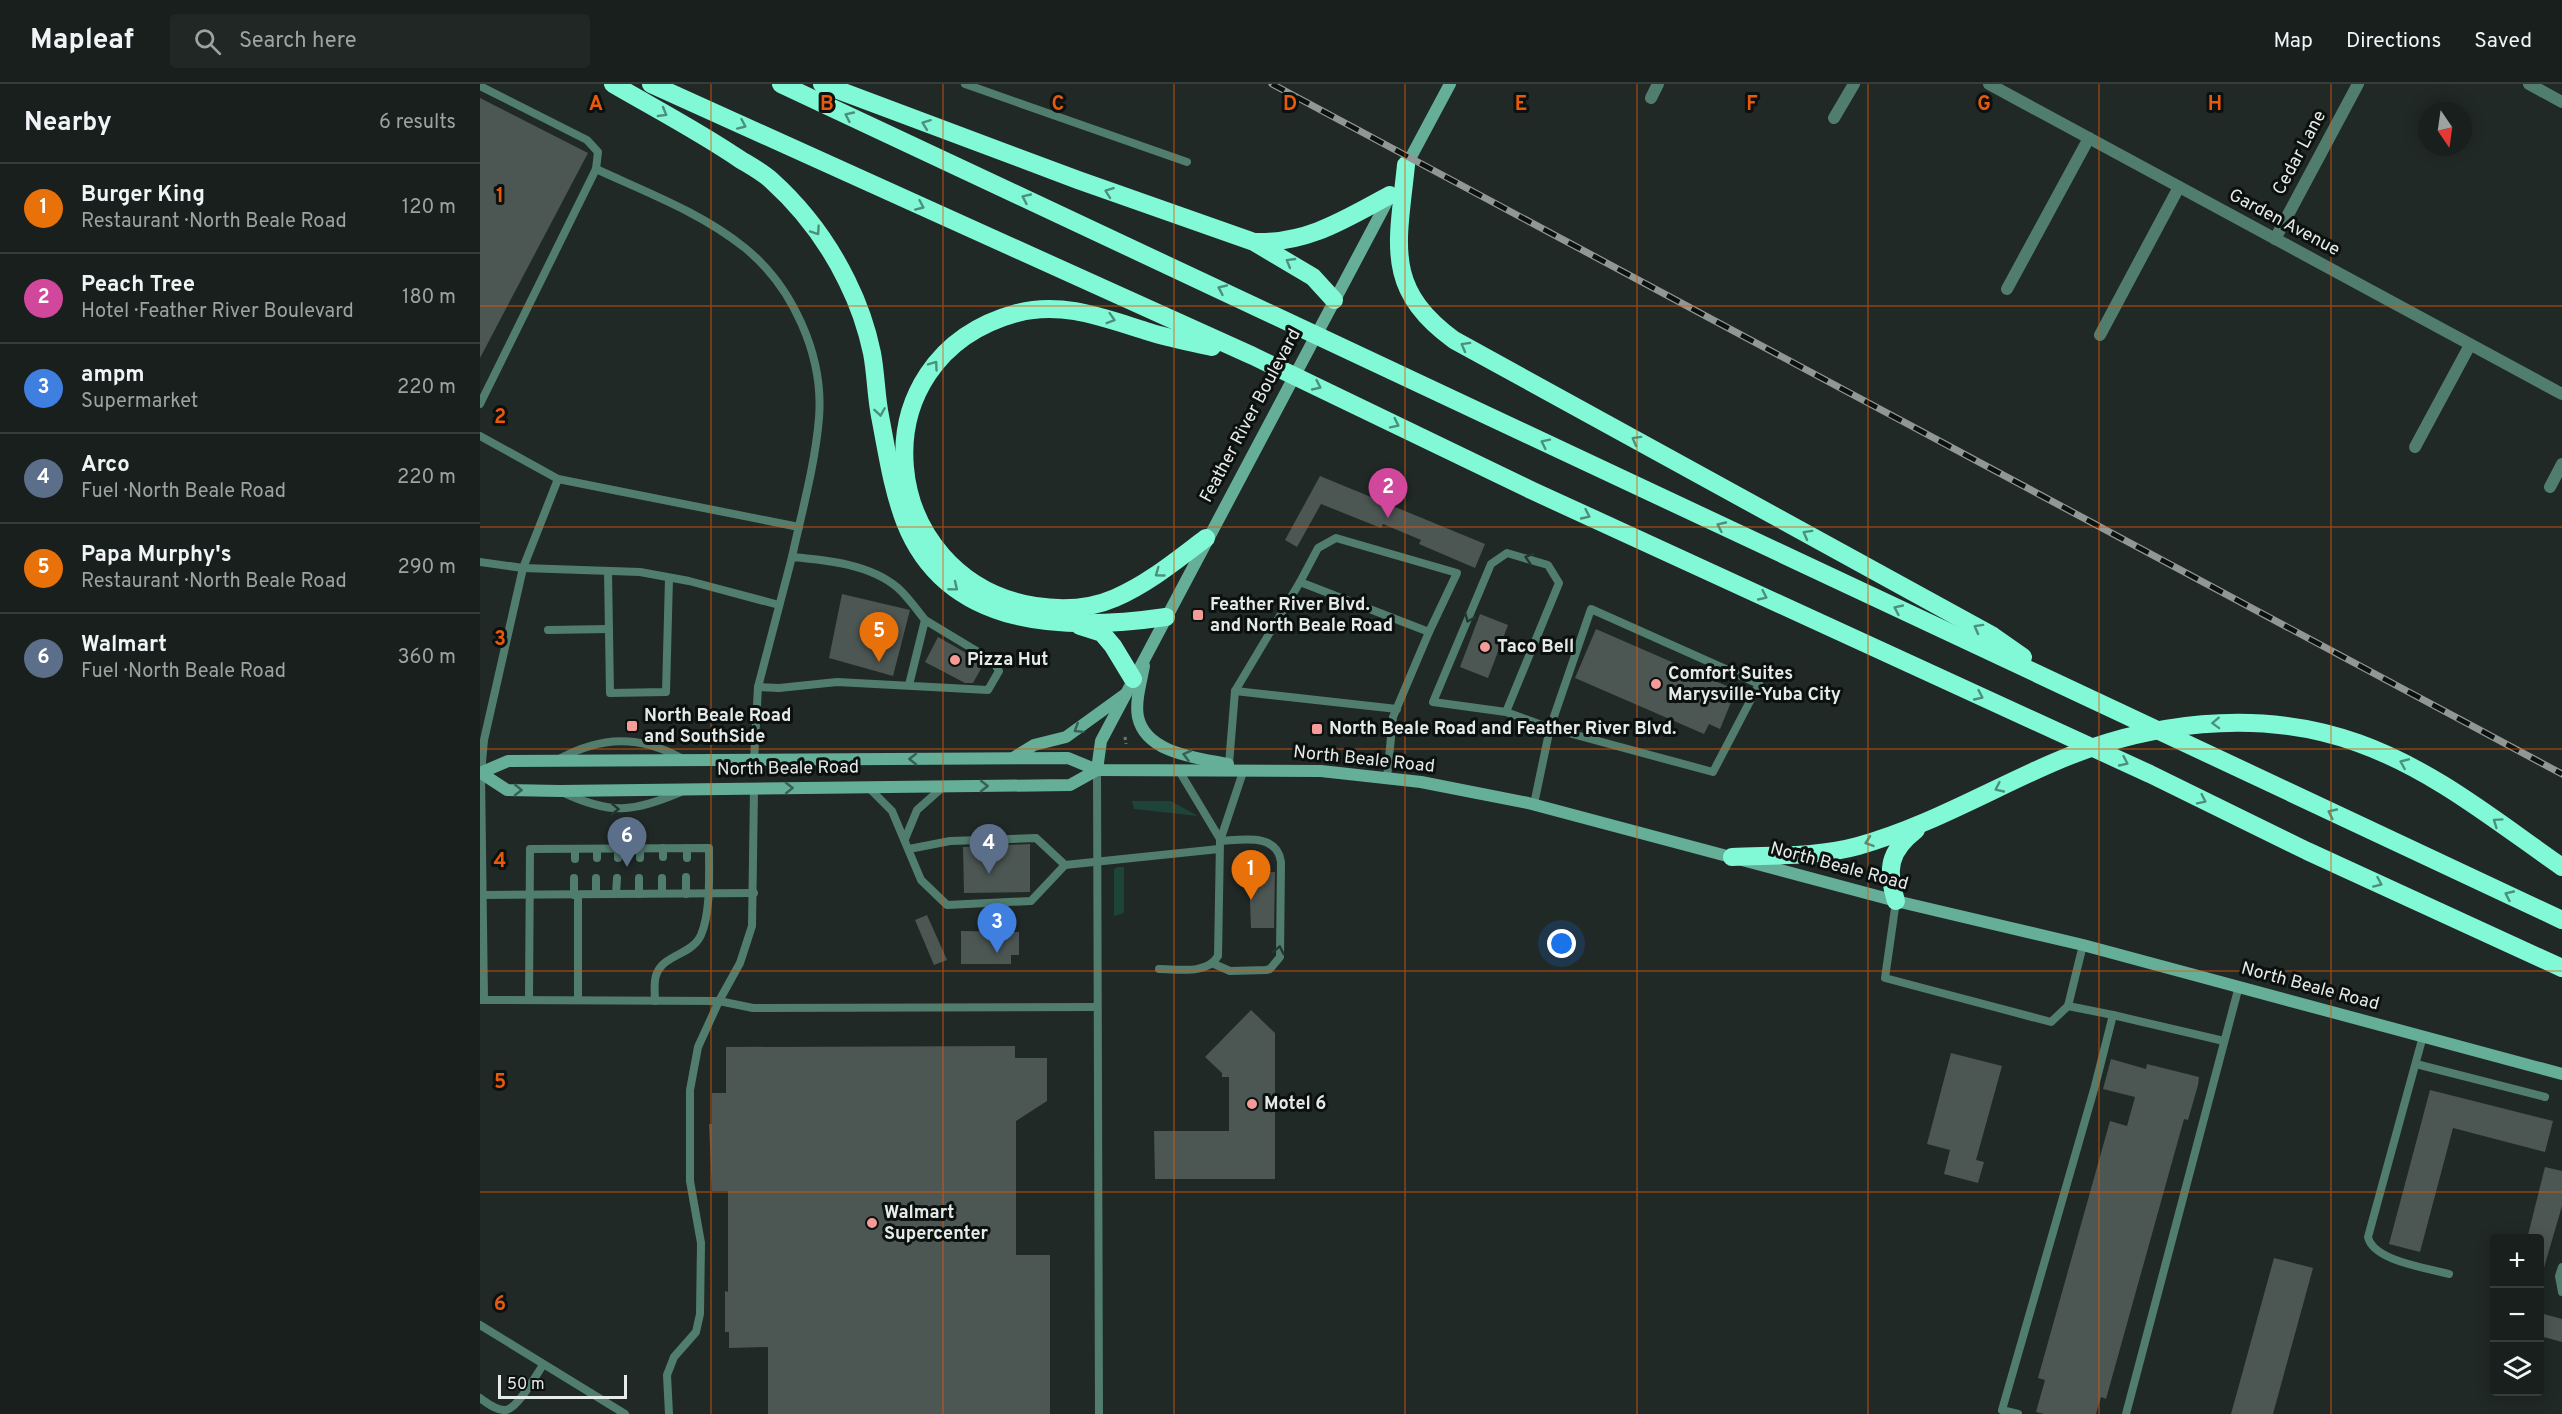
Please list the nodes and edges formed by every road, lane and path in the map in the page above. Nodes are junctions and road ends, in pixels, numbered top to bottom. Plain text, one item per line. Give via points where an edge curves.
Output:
1 (613, 84) edge
2 (651, 84) edge
3 (781, 84) edge
4 (822, 84) edge
5 (965, 84) edge
6 (1450, 84) edge
7 (1658, 84) edge
8 (1854, 84) edge
9 (1989, 84) edge
10 (2358, 84) edge
11 (2529, 84) edge
12 (480, 86) edge
13 (1651, 98) dead end
14 (2562, 102) edge
15 (1834, 118) dead end
16 (2089, 138) junction
17 (1187, 162) dead end
18 (1406, 165) junction
19 (596, 168) junction
20 (2179, 187) junction
21 (1390, 195) junction
22 (2275, 239) junction
23 (1254, 242) junction
24 (2007, 289) dead end
25 (1334, 300) junction
26 (2100, 335) dead end
27 (2470, 345) junction
28 (1252, 356) junction
29 (2562, 394) edge
30 (480, 404) edge
31 (480, 436) edge
32 (2415, 447) dead end
33 (2562, 464) edge
34 (558, 479) junction
35 (2550, 487) dead end
36 (798, 527) junction
37 (1206, 538) junction
38 (792, 557) junction
39 (480, 562) edge
40 (523, 568) junction
41 (608, 571) junction
42 (669, 578) junction
43 (1300, 582) junction
44 (779, 605) junction
45 (1166, 616) junction
46 (925, 620) junction
47 (1067, 622) junction
48 (609, 629) junction
49 (548, 630) dead end
50 (1429, 632) junction
51 (1146, 654) junction
52 (2061, 684) junction
53 (909, 685) junction
54 (758, 687) junction
55 (1129, 687) junction
56 (1235, 691) junction
57 (1397, 709) junction
58 (1506, 712) junction
59 (1550, 728) junction
60 (1132, 737) dead end
61 (1126, 744) dead end
62 (1013, 758) junction
63 (754, 760) junction
64 (555, 761) junction
65 (687, 761) junction
66 (1229, 764) junction
67 (1178, 769) junction
68 (1244, 769) junction
69 (1097, 770) junction
70 (481, 773) edge
71 (1387, 778) junction
72 (866, 786) junction
73 (944, 786) junction
74 (688, 789) junction
75 (754, 789) junction
76 (560, 791) junction
77 (1534, 804) junction
78 (1924, 823) junction
79 (905, 839) junction
80 (1220, 843) junction
81 (618, 848) junction
82 (640, 848) junction
83 (663, 848) junction
84 (687, 848) junction
85 (575, 849) junction
86 (597, 849) junction
87 (909, 849) junction
88 (663, 857) dead end
89 (1732, 857) junction
90 (597, 858) dead end
91 (618, 858) dead end
92 (640, 858) dead end
93 (687, 858) dead end
94 (575, 859) dead end
95 (1096, 861) junction
96 (1065, 864) junction
97 (2562, 867) edge
98 (686, 877) dead end
99 (574, 878) dead end
100 (596, 878) dead end
101 (617, 878) dead end
102 (639, 878) dead end
103 (662, 878) dead end
104 (662, 893) junction
105 (709, 893) junction
106 (754, 893) junction
107 (596, 894) junction
108 (616, 894) junction
109 (639, 894) junction
110 (686, 894) junction
111 (483, 895) junction
112 (530, 895) junction
113 (576, 895) junction
114 (1896, 901) junction
115 (2562, 920) edge
116 (2083, 945) junction
117 (482, 950) edge
118 (1214, 964) junction
119 (2562, 968) edge
120 (1159, 969) dead end
121 (2239, 986) junction
122 (529, 999) junction
123 (482, 1000) edge
124 (578, 1000) junction
125 (655, 1001) junction
126 (719, 1001) junction
127 (2068, 1006) junction
128 (1097, 1007) junction
129 (2113, 1015) junction
130 (2423, 1036) junction
131 (2224, 1041) junction
132 (2416, 1064) junction
133 (2562, 1074) edge
134 (2545, 1097) dead end
135 (2562, 1267) edge
136 (2449, 1274) dead end
137 (2562, 1292) edge
138 (480, 1325) edge
139 (543, 1365) junction
140 (480, 1398) edge
141 (625, 1414) edge
142 (669, 1414) edge
143 (1098, 1414) edge
144 (2018, 1414) edge
145 (2126, 1414) edge

1 -> 47 highway via 721,146 770,180 817,233 847,280 861,316 872,353 891,473 906,523 940,576 966,597 987,607 1029,620
2 -> 28 highway
52 -> 3 highway
23 -> 4 highway
5 - 17 lane
6 - 18 main road, Feather River Boulevard
7 - 13 street
8 - 15 street
9 - 16 street, Garden Avenue
10 - 22 street, Cedar Lane
11 - 14 street
12 - 19 lane via 587,140 598,152
16 - 20 street, Garden Avenue
16 - 24 street
18 - 21 main road, Feather River Boulevard
52 -> 18 highway via 1994,636 1454,340 1431,323 1415,305 1403,278 1398,253
19 - 30 lane
19 - 36 lane via 695,216 745,248 796,310 810,346 819,416
20 - 22 street, Garden Avenue
20 - 26 street
21 - 23 highway via 1306,237 1279,243
21 - 25 main road, Feather River Boulevard
22 - 27 street, Garden Avenue
25 -> 23 highway via 1313,277
25 - 37 main road, Feather River Boulevard
27 - 29 street, Garden Avenue
27 - 32 street
37 -> 28 highway via 1150,579 1115,598 1083,607 1050,608 1002,597 960,573 921,523 903,466 904,433 912,405 940,357 963,338 1018,313 1052,309 1082,312 1146,332
28 -> 119 highway
31 - 34 lane
33 - 35 street
34 - 36 lane
34 - 40 lane
36 - 38 lane
37 - 45 main road, Feather River Boulevard
38 - 44 lane
38 - 46 lane via 828,560 869,571 897,587
39 - 40 lane
40 - 41 lane
40 - 70 lane via 484,740
41 - 42 lane
41 - 48 lane
42 - 44 lane
42 - 48 lane via 666,692 610,693
43 - 50 lane
43 - 50 lane via 1318,548 1335,538 1457,573
43 - 56 lane
44 - 54 lane
45 - 47 highway via 1132,622
45 - 51 main road, Feather River Boulevard
46 - 53 lane
46 - 53 lane via 993,661 999,671 988,690
47 - 55 highway via 1102,633 1113,646
48 - 49 lane
50 - 57 lane
51 - 55 main road, Feather River Boulevard
66 -> 51 main road via 1183,754 1144,733 1138,701
115 -> 52 highway
53 - 54 lane via 837,682
54 - 63 lane
55 -> 62 main road via 1066,737 1034,746
55 - 69 main road, Feather River Boulevard via 1101,741
56 - 57 lane
56 - 66 lane
57 - 71 lane
58 -> 58 lane via 1559,583 1548,565 1507,552 1491,564 1433,702
58 - 59 lane
59 - 59 lane via 1713,772 1760,684 1591,609
59 - 77 lane
60 - 61 path via 1123,738
62 -> 63 main road, North Beale Road
62 - 69 main road, North Beale Road via 1068,758
63 - 65 main road, North Beale Road
64 - 65 main road, North Beale Road
64 - 65 lane via 619,740 644,742
64 - 70 main road, North Beale Road via 508,761
66 - 68 main road
67 - 68 main road, North Beale Road
67 - 69 main road, North Beale Road
67 - 80 lane
68 - 71 main road, North Beale Road
68 - 80 lane
73 -> 69 main road, North Beale Road via 1070,785
69 - 95 lane
70 -> 76 main road, North Beale Road via 507,790
70 - 111 lane
71 - 77 main road, North Beale Road
72 - 73 main road, North Beale Road
75 -> 72 main road, North Beale Road
72 - 79 lane via 892,811
73 - 79 lane via 917,810
74 - 75 main road, North Beale Road
74 - 76 main road, North Beale Road
76 -> 74 lane via 606,809 624,809 642,807
75 - 106 lane
77 - 89 main road, North Beale Road
78 -> 89 highway via 1830,852
97 -> 78 highway via 2416,767 2358,743 2310,730 2265,724 2188,724 2121,739 2052,763
78 - 114 highway via 1898,846 1893,856 1891,884
79 - 87 lane
80 - 95 lane
80 - 118 lane via 1218,956
118 -> 80 lane via 1230,971 1266,970 1275,964 1281,949 1281,862 1277,850 1258,839
81 - 82 lane
81 - 86 lane
81 - 91 lane
82 - 83 lane
82 - 92 lane
83 - 84 lane
83 - 88 lane
84 - 93 lane
84 - 105 lane via 709,848
85 - 86 lane
85 - 94 lane
85 - 112 lane via 530,849
86 - 90 lane
87 - 96 lane via 950,841 1036,838
87 - 96 lane via 921,880 947,905 1032,901
89 - 114 main road, North Beale Road
95 - 96 lane
95 - 128 lane
98 - 110 lane
99 - 113 lane
100 - 107 lane
101 - 108 lane
102 - 109 lane
103 - 104 lane
104 - 109 lane
104 - 110 lane
105 - 106 lane
105 - 110 lane
105 - 125 lane via 701,935 692,947 665,962 656,975
106 - 126 lane via 747,946
107 - 108 lane
107 - 113 lane
108 - 109 lane
111 - 112 lane
111 - 117 lane
112 - 113 lane
112 - 122 lane
113 - 124 lane
114 - 116 main road, North Beale Road
114 - 127 lane via 1885,978 2051,1022
116 - 121 main road, North Beale Road
116 - 127 lane
117 - 123 lane
118 - 120 lane via 1202,969
121 - 130 main road, North Beale Road
121 - 131 lane
122 - 123 lane
122 - 124 lane
124 - 125 lane
125 - 126 lane
126 - 128 lane via 753,1008
126 - 142 lane via 698,1047 690,1090 690,1181 701,1243 700,1314 696,1332 674,1357 668,1375
127 - 129 lane
128 - 143 lane
129 - 131 lane
129 - 144 lane via 2002,1410
130 - 132 lane
130 - 133 main road, North Beale Road
131 - 145 lane
132 - 134 lane
132 - 136 lane via 2368,1238 2382,1255
135 - 137 lane
138 - 139 lane
139 - 140 lane via 514,1407 499,1409
139 - 141 lane

